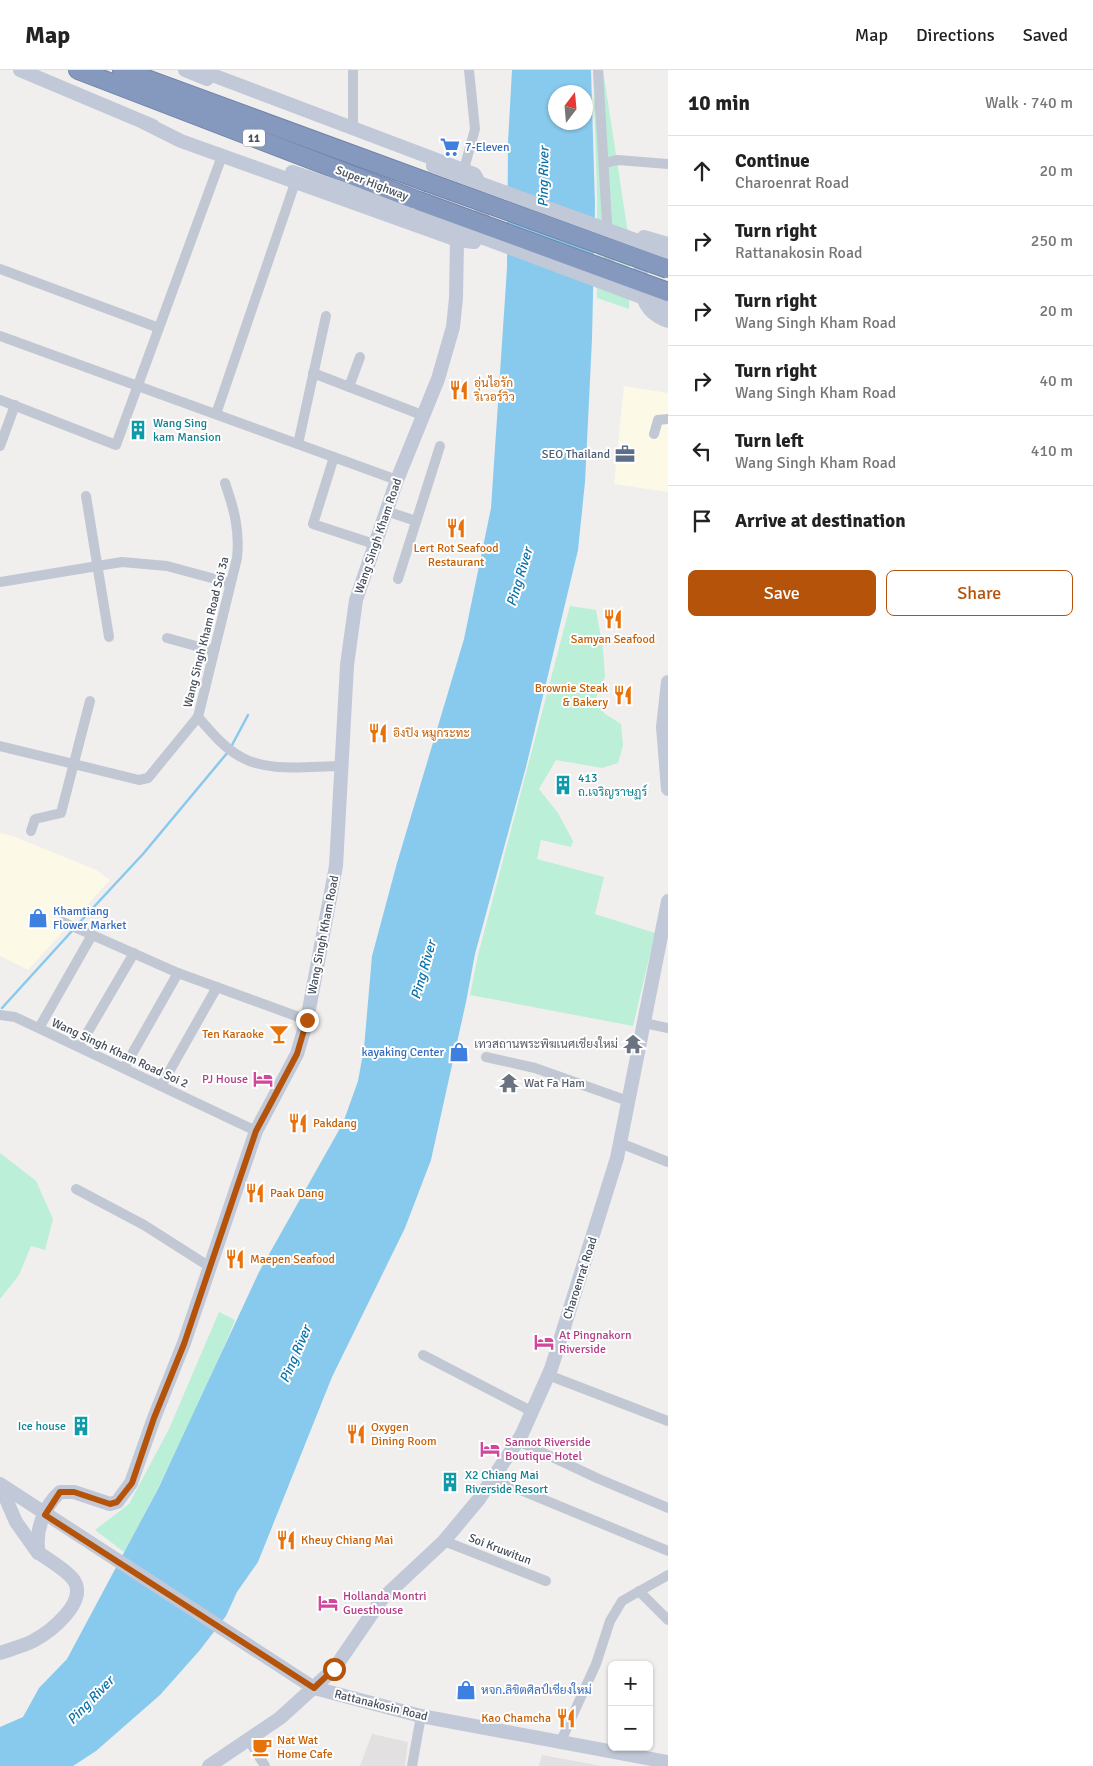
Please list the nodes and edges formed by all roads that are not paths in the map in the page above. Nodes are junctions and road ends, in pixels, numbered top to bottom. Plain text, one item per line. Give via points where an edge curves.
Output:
1 (20, 70) edge
2 (70, 70) edge
3 (122, 70) edge
4 (184, 70) edge
5 (199, 70) edge
6 (353, 70) edge
7 (469, 70) edge
8 (598, 70) edge
9 (83, 73) edge
10 (145, 123) junction
11 (353, 128) junction
12 (222, 156) junction
13 (604, 163) junction
14 (668, 164) edge
15 (464, 169) junction
16 (430, 174) junction
17 (295, 183) junction
18 (418, 207) junction
19 (457, 240) junction
20 (668, 244) edge
21 (668, 252) edge
22 (0, 269) edge
23 (668, 269) edge
24 (611, 292) dead end
25 (668, 292) edge
26 (668, 307) edge
27 (326, 316) dead end
28 (668, 321) edge
29 (159, 328) junction
30 (0, 336) edge
31 (360, 357) dead end
32 (313, 374) junction
33 (137, 386) junction
34 (349, 387) junction
35 (0, 400) edge
36 (15, 406) junction
37 (216, 414) junction
38 (422, 415) junction
39 (668, 419) edge
40 (654, 434) dead end
41 (298, 444) junction
42 (0, 446) edge
43 (440, 446) dead end
44 (334, 457) junction
45 (397, 480) junction
46 (225, 483) dead end
47 (86, 496) dead end
48 (386, 511) junction
49 (416, 521) junction
50 (374, 544) junction
51 (99, 566) junction
52 (398, 579) dead end
53 (0, 582) edge
54 (230, 583) junction
55 (109, 637) dead end
56 (167, 638) dead end
57 (214, 651) junction
58 (668, 682) edge
59 (90, 701) dead end
60 (198, 717) junction
61 (665, 727) edge
62 (1, 749) edge
63 (72, 764) junction
64 (341, 766) junction
65 (668, 789) edge
66 (31, 831) dead end
67 (668, 902) edge
68 (63, 922) dead end
69 (92, 935) junction
70 (663, 949) edge
71 (134, 953) junction
72 (178, 973) junction
73 (217, 987) junction
74 (0, 1014) edge
75 (307, 1020) junction
76 (644, 1023) junction
77 (40, 1028) junction
78 (668, 1028) edge
79 (79, 1047) junction
80 (486, 1057) dead end
81 (124, 1068) junction
82 (161, 1086) junction
83 (628, 1102) junction
84 (256, 1131) junction
85 (620, 1142) junction
86 (668, 1162) edge
87 (76, 1189) dead end
88 (210, 1267) junction
89 (423, 1355) dead end
90 (550, 1372) junction
91 (533, 1412) junction
92 (668, 1414) edge
93 (668, 1421) edge
94 (518, 1441) junction
95 (494, 1479) junction
96 (0, 1484) edge
97 (668, 1508) edge
98 (51, 1519) junction
99 (444, 1541) junction
100 (668, 1551) edge
101 (38, 1553) junction
102 (668, 1575) edge
103 (546, 1581) dead end
104 (640, 1591) junction
105 (668, 1620) edge
106 (0, 1653) edge
107 (314, 1688) junction
108 (421, 1716) junction
109 (248, 1739) junction
110 (560, 1743) junction
111 (668, 1762) edge
112 (209, 1766) edge
113 (265, 1766) edge
114 (412, 1766) edge

1 - 10 main road
2 - 9 highway, Super Highway
3 - 16 highway, Super Highway / 11
4 - 16 main road
5 - 11 main road
6 - 11 street
7 - 15 street via 476,129
8 - 13 street
9 - 18 highway, Super Highway / 11
10 - 12 main road
10 - 18 main road
11 - 15 main road
12 - 17 main road
12 - 29 street
13 - 14 street via 618,160
13 - 24 street
15 - 19 main road via 480,182 482,224 474,242
16 - 21 main road, bridge
16 - 23 highway, Super Highway / 11, bridge
17 - 19 main road
17 - 37 street
18 - 25 highway, Super Highway / 11, bridge
18 - 26 main road, bridge
19 - 38 main road, Wang Singh Kham Road via 453,327 438,379
20 - 28 main road via 644,237 640,245 645,305 656,316
22 - 29 street
27 - 32 street
29 - 33 street
30 - 33 street
31 - 34 street
32 - 34 street
32 - 41 street
33 - 36 street via 116,445
33 - 37 street
34 - 38 street
35 - 36 street
36 - 42 street
37 - 41 street
38 - 45 main road, Wang Singh Kham Road
39 - 40 street via 658,420
41 - 44 street
43 - 49 street
44 - 45 street
44 - 50 street via 313,524
45 - 48 main road, Wang Singh Kham Road
46 - 54 street, Wang Singh Kham Road Soi 3a via 239,538
47 - 51 street
48 - 49 street
48 - 50 main road, Wang Singh Kham Road
49 - 52 street
50 - 64 main road, Wang Singh Kham Road via 356,600 351,630
51 - 53 street
51 - 54 street via 122,562 153,564
51 - 55 street
54 - 57 street, Wang Singh Kham Road Soi 3a
56 - 57 street
57 - 60 street, Wang Singh Kham Road Soi 3a
58 - 61 main road
59 - 63 street
60 - 63 street via 148,778 126,778
60 - 64 street, Wang Singh Kham Road Soi 3a via 224,746 256,764
61 - 65 main road
62 - 63 street
63 - 66 street via 61,813 35,820
64 - 75 main road, Wang Singh Kham Road via 336,866
67 - 70 main road, Charoenrat Road
68 - 69 street
69 - 71 street
69 - 77 street
70 - 76 main road, Charoenrat Road
71 - 72 street
71 - 79 street
72 - 73 street
72 - 81 street
73 - 75 street
73 - 82 street
74 - 77 street, Wang Singh Kham Road Soi 2
75 - 84 main road, Wang Singh Kham Road via 297,1054
76 - 78 street
76 - 83 main road, Charoenrat Road
77 - 79 street, Wang Singh Kham Road Soi 2
79 - 81 street, Wang Singh Kham Road Soi 2
80 - 83 street via 535,1068
81 - 82 street, Wang Singh Kham Road Soi 2
82 - 84 street, Wang Singh Kham Road Soi 2
83 - 85 main road, Charoenrat Road
84 - 88 main road, Wang Singh Kham Road
85 - 86 street
85 - 90 main road, Charoenrat Road
87 - 88 street via 144,1225
88 - 98 main road, Wang Singh Kham Road via 132,1483 117,1502 110,1504 74,1492 60,1492
89 - 91 street
90 - 91 main road, Charoenrat Road
90 - 92 street
90 - 93 street
91 - 94 main road, Charoenrat Road
94 - 95 main road, Charoenrat Road
94 - 97 street
95 - 99 main road, Charoenrat Road
95 - 100 street
96 - 98 main road, Rattanakosin Road
96 - 101 main road via 16,1522
98 - 101 main road, Wang Singh Kham Road via 37,1537
98 - 107 main road, Rattanakosin Road
99 - 103 street, Soi Kruwitun
99 - 107 main road, Charoenrat Road via 382,1599 334,1669
101 - 106 main road via 73,1579 78,1593 65,1615 53,1627 33,1641
102 - 104 street
104 - 105 street
104 - 110 street via 622,1601 610,1621 596,1664
107 - 108 main road, Rattanakosin Road
107 - 109 main road, Charoenrat Road via 280,1718
108 - 110 main road, Rattanakosin Road
108 - 114 street
109 - 112 main road, Charoenrat Road
109 - 113 street
110 - 111 main road, Rattanakosin Road

